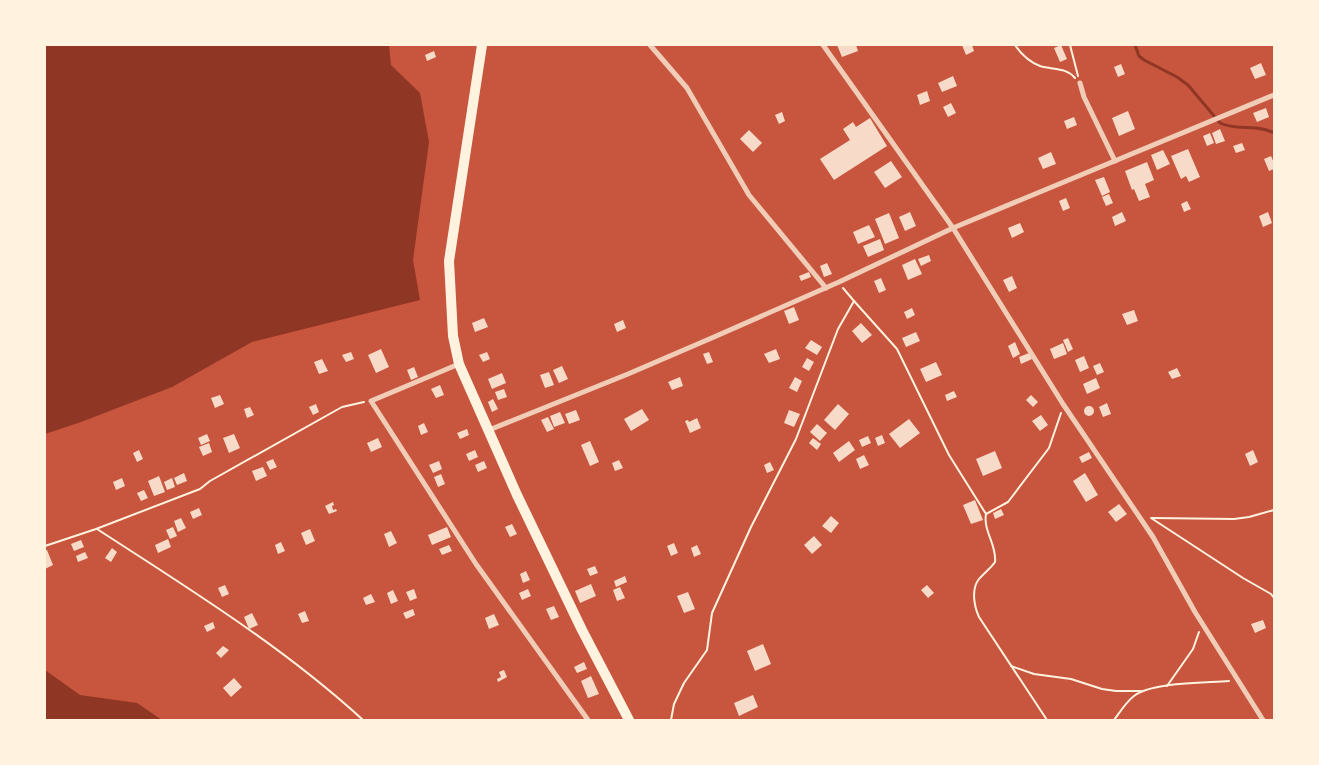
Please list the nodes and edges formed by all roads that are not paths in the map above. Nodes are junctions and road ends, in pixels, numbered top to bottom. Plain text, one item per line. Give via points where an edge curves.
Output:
1 (482, 45) edge
2 (650, 45) edge
3 (823, 45) edge
4 (1080, 84) road end
5 (1274, 95) edge
6 (1114, 161) junction
7 (953, 228) junction
8 (826, 288) junction
9 (459, 364) junction
10 (489, 430) junction
11 (588, 720) edge
12 (629, 720) edge
13 (1263, 720) edge

1 - 9 main road via 449,262 453,336
2 - 8 street via 687,88 749,195
3 - 7 street
4 - 6 street
5 - 6 street
6 - 7 street
7 - 8 street
7 - 13 street via 1167,560 1198,617
8 - 10 street
9 - 10 main road
9 - 11 street via 371,401 476,564
10 - 12 main road via 582,630

